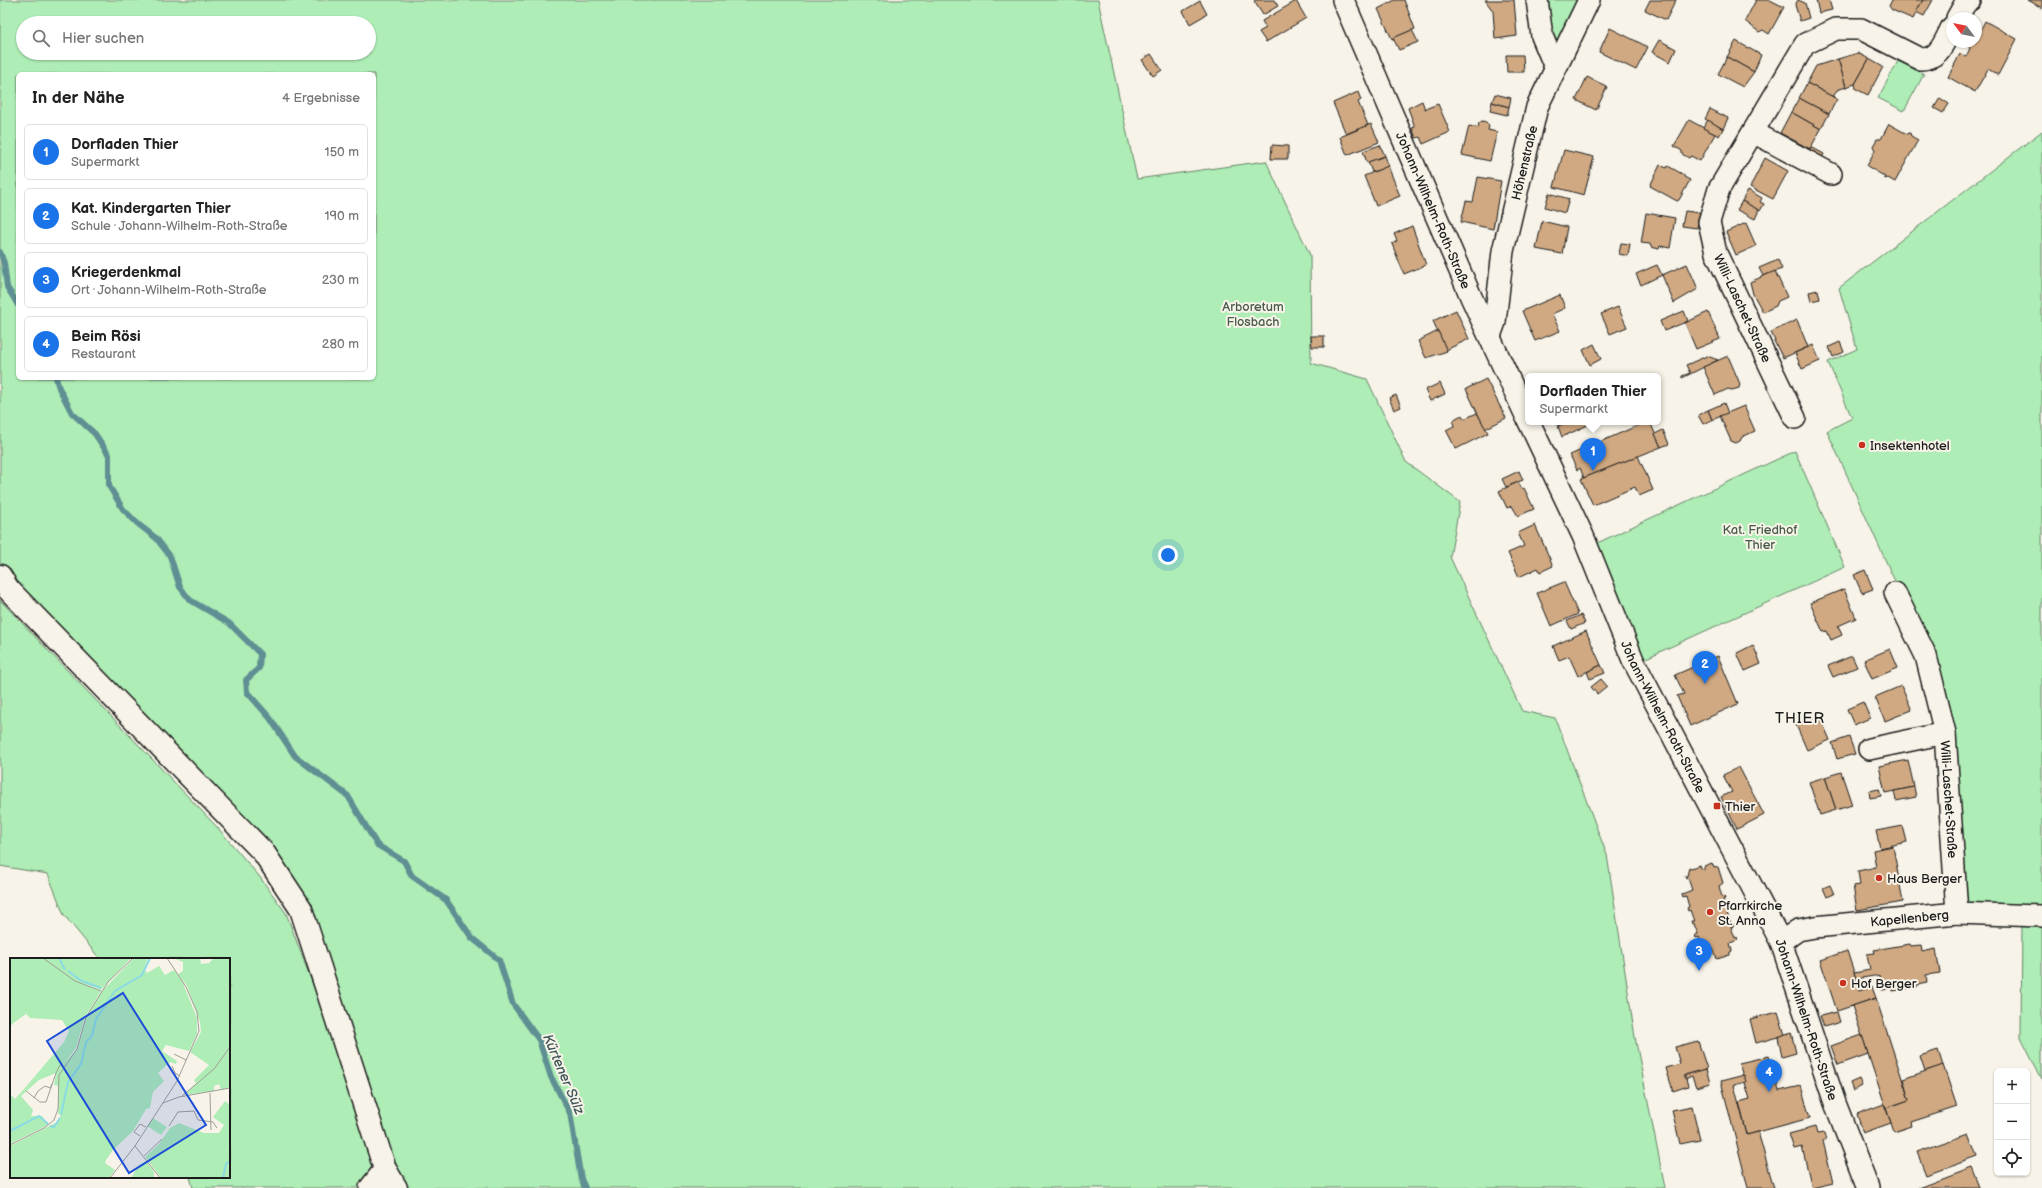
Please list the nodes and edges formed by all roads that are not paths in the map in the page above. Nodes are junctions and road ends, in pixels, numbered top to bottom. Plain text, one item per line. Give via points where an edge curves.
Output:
1 (1343, 0) edge
2 (1537, 0) edge
3 (1589, 0) edge
4 (1970, 0) edge
5 (1960, 12) edge
6 (1946, 38) edge
7 (1555, 67) junction
8 (1753, 132) junction
9 (1831, 174) dead end
10 (1490, 336) junction
11 (1525, 414) edge
12 (1795, 418) dead end
13 (1530, 425) edge
14 (0, 576) edge
15 (1895, 593) dead end
16 (1945, 733) junction
17 (1869, 749) dead end
18 (1957, 913) junction
19 (2042, 916) edge
20 (1781, 942) junction
21 (385, 1169) junction
22 (370, 1188) edge
23 (396, 1188) edge
24 (1868, 1188) edge

1 - 10 street, Johann-Wilhelm-Roth-Straße
2 - 7 street via 1542,36
3 - 7 street, Höhenstraße
4 - 5 street
6 - 8 street, Willi-Laschet-Straße via 1937,55 1928,59 1920,59 1861,30 1836,29 1805,44
7 - 10 street, Höhenstraße via 1541,97 1531,128 1503,251 1495,322
8 - 9 street
8 - 12 street, Willi-Laschet-Straße via 1719,189 1709,222 1716,253
10 - 11 street, Johann-Wilhelm-Roth-Straße
13 - 20 street, Johann-Wilhelm-Roth-Straße via 1583,536 1633,660
14 - 21 main road via 8,589 264,854 301,908
15 - 16 street, Willi-Laschet-Straße via 1926,656
16 - 17 street, Willi-Laschet-Straße
16 - 18 street, Willi-Laschet-Straße
18 - 19 street, Kapellenberg
18 - 20 street, Kapellenberg via 1815,927 1798,930
20 - 24 street, Johann-Wilhelm-Roth-Straße via 1835,1103
21 - 22 street
21 - 23 main road

